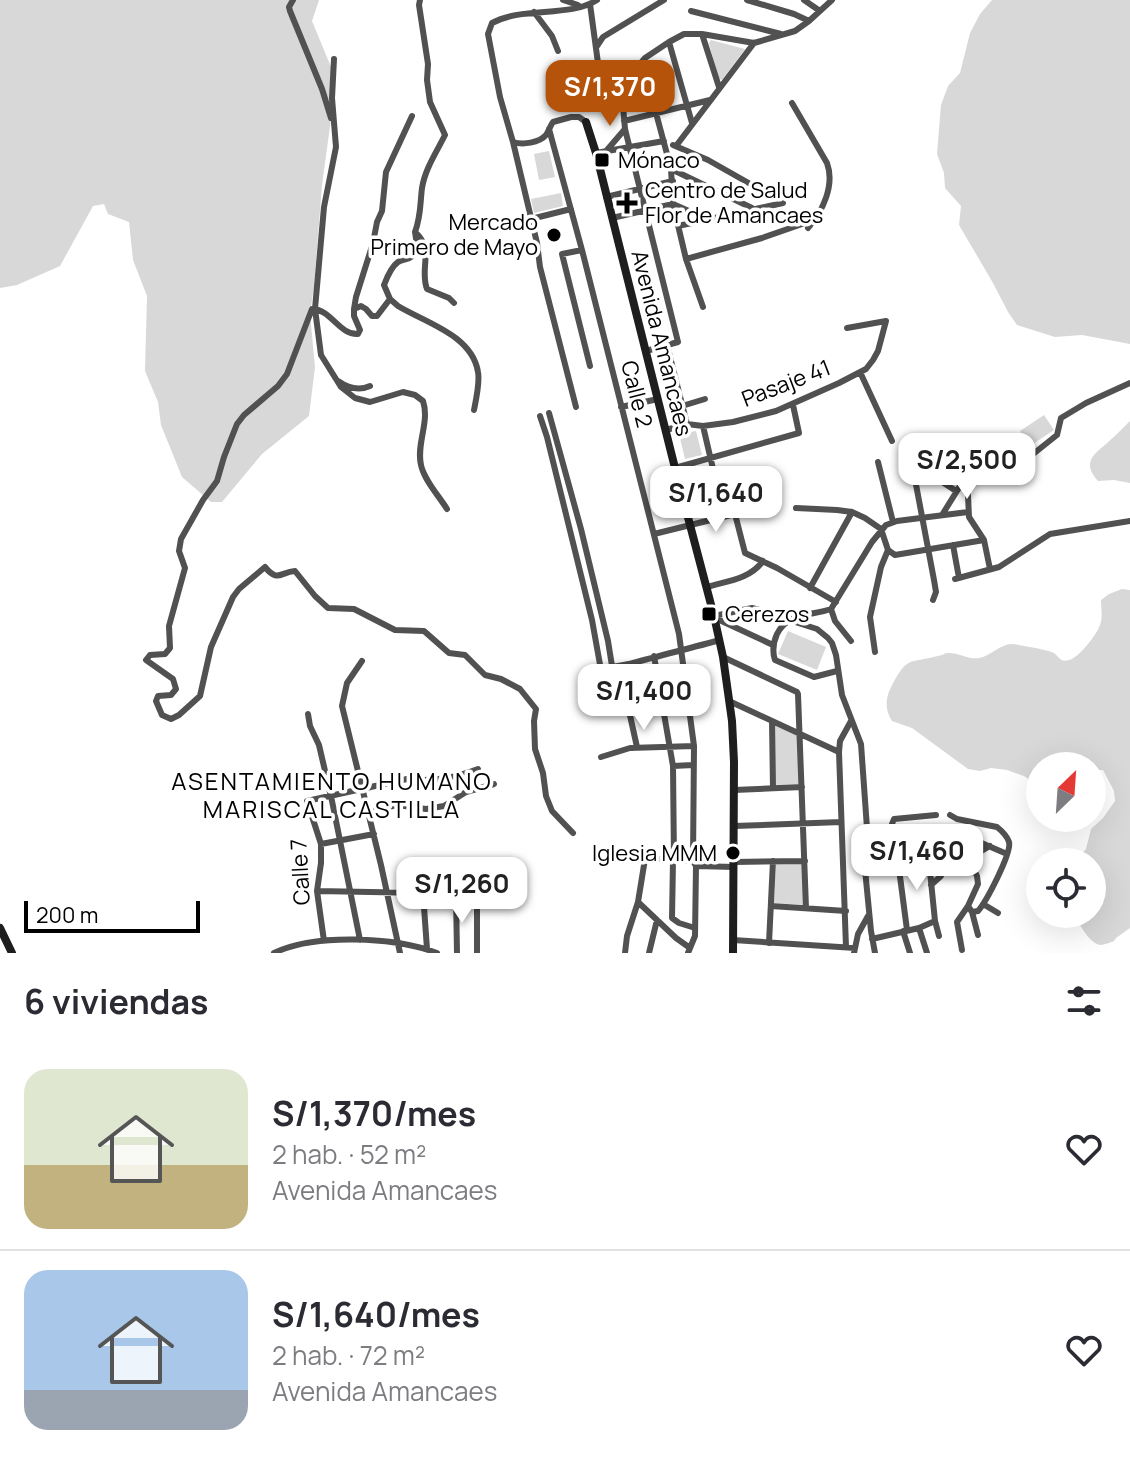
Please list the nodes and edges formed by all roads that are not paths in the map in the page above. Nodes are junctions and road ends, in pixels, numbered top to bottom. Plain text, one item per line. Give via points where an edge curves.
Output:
1 (293, 0) edge
2 (420, 0) edge
3 (563, 0) edge
4 (664, 0) edge
5 (747, 0) edge
6 (804, 0) edge
7 (832, 0) edge
8 (593, 2) edge
9 (581, 6) junction
10 (691, 11) dead end
11 (820, 11) junction
12 (534, 12) junction
13 (809, 21) junction
14 (702, 34) junction
15 (781, 34) junction
16 (669, 42) junction
17 (754, 43) junction
18 (597, 46) junction
19 (558, 51) dead end
20 (645, 58) junction
21 (334, 59) dead end
22 (719, 88) junction
23 (710, 100) junction
24 (792, 103) dead end
25 (623, 106) junction
26 (687, 106) junction
27 (656, 113) junction
28 (412, 116) dead end
29 (586, 122) joint
30 (692, 123) junction
31 (625, 125) junction
32 (335, 129) junction
33 (549, 129) junction
34 (513, 142) junction
35 (664, 143) junction
36 (630, 146) junction
37 (676, 146) junction
38 (607, 150) junction
39 (596, 153) junction
40 (671, 169) junction
41 (673, 181) junction
42 (639, 189) junction
43 (761, 190) dead end
44 (606, 197) junction
45 (783, 203) dead end
46 (673, 204) junction
47 (752, 208) junction
48 (571, 209) junction
49 (644, 209) junction
50 (612, 218) junction
51 (531, 219) junction
52 (707, 219) junction
53 (678, 226) junction
54 (415, 232) junction
55 (582, 250) junction
56 (686, 259) junction
57 (390, 299) junction
58 (454, 303) dead end
59 (703, 307) dead end
60 (315, 309) junction
61 (354, 309) junction
62 (847, 328) dead end
63 (667, 345) junction
64 (646, 351) junction
65 (590, 366) dead end
66 (860, 372) junction
67 (332, 377) junction
68 (1130, 383) edge
69 (370, 386) dead end
70 (658, 399) junction
71 (705, 399) dead end
72 (793, 405) junction
73 (682, 406) junction
74 (576, 407) dead end
75 (621, 407) junction
76 (474, 410) dead end
77 (549, 413) dead end
78 (540, 416) dead end
79 (687, 424) junction
80 (703, 426) junction
81 (666, 430) junction
82 (892, 441) dead end
83 (710, 457) junction
84 (878, 462) dead end
85 (675, 468) junction
86 (967, 473) junction
87 (956, 491) junction
88 (796, 508) dead end
89 (447, 509) dead end
90 (852, 512) junction
91 (968, 512) junction
92 (942, 515) junction
93 (724, 516) junction
94 (922, 517) junction
95 (1130, 521) edge
96 (893, 522) junction
97 (690, 525) junction
98 (881, 529) junction
99 (654, 534) junction
100 (984, 540) junction
101 (953, 545) junction
102 (928, 549) junction
103 (888, 550) junction
104 (763, 561) junction
105 (990, 569) junction
106 (707, 587) junction
107 (810, 588) junction
108 (933, 600) dead end
109 (836, 602) junction
110 (831, 609) junction
111 (764, 611) dead end
112 (715, 617) junction
113 (789, 620) junction
114 (720, 640) junction
115 (851, 641) dead end
116 (773, 645) junction
117 (681, 651) junction
118 (875, 652) dead end
119 (654, 656) junction
120 (723, 657) junction
121 (362, 661) dead end
122 (615, 666) junction
123 (837, 671) junction
124 (729, 701) junction
125 (308, 714) dead end
126 (772, 721) junction
127 (851, 721) junction
128 (800, 733) junction
129 (694, 746) junction
130 (637, 747) junction
131 (670, 747) junction
132 (839, 752) junction
133 (601, 757) dead end
134 (693, 765) junction
135 (673, 766) junction
136 (478, 769) dead end
137 (494, 784) dead end
138 (802, 787) junction
139 (773, 788) junction
140 (362, 789) junction
141 (734, 790) junction
142 (331, 796) junction
143 (368, 812) junction
144 (936, 815) dead end
145 (950, 815) dead end
146 (841, 822) junction
147 (804, 823) junction
148 (734, 826) junction
149 (573, 833) dead end
150 (374, 834) junction
151 (341, 842) junction
152 (321, 844) junction
153 (895, 846) junction
154 (990, 846) junction
155 (863, 849) junction
156 (955, 850) junction
157 (1007, 854) junction
158 (633, 857) dead end
159 (645, 859) junction
160 (966, 860) junction
161 (673, 861) junction
162 (773, 861) junction
163 (805, 861) junction
164 (694, 864) junction
165 (734, 864) junction
166 (931, 885) junction
167 (317, 891) junction
168 (350, 891) junction
169 (388, 891) junction
170 (423, 893) junction
171 (456, 895) junction
172 (477, 896) junction
173 (497, 899) dead end
174 (638, 902) junction
175 (983, 904) junction
176 (771, 906) junction
177 (806, 908) junction
178 (970, 909) junction
179 (846, 911) junction
180 (870, 913) junction
181 (998, 913) dead end
182 (657, 920) junction
183 (935, 921) junction
184 (0, 928) edge
185 (919, 928) junction
186 (905, 930) junction
187 (695, 932) junction
188 (858, 934) junction
189 (872, 935) junction
190 (978, 935) dead end
191 (939, 936) dead end
192 (360, 940) junction
193 (733, 940) junction
194 (324, 941) junction
195 (398, 943) junction
196 (769, 943) junction
197 (846, 947) junction
198 (427, 949) junction
199 (854, 950) edge
200 (962, 950) dead end
201 (691, 951) edge
202 (12, 953) edge
203 (274, 953) edge
204 (400, 953) edge
205 (437, 953) edge
206 (457, 953) edge
207 (477, 953) edge
208 (625, 953) edge
209 (649, 953) edge
210 (733, 953) edge
211 (875, 953) edge
212 (910, 953) edge
213 (927, 953) edge

1 - 32 street via 290,11
2 - 54 street via 430,102 445,135 427,170
3 - 9 street
4 - 18 street via 603,37
5 - 13 street
6 - 11 street
7 - 11 street
8 - 9 street
8 - 18 street
9 - 12 street
10 - 15 street
11 - 13 street
12 - 19 street
12 - 34 street via 497,20 488,29
13 - 15 street
14 - 16 street via 684,34
14 - 17 street
14 - 22 street
15 - 17 street
16 - 20 street
16 - 26 street
17 - 22 street
18 - 25 street via 604,102
20 - 25 street via 632,74
20 - 27 street
21 - 32 street
22 - 23 street
23 - 26 street
23 - 30 street
24 - 56 street via 830,171 818,217 807,225
25 - 31 street
26 - 27 street
26 - 30 street
27 - 31 street
27 - 35 street
28 - 61 street via 386,172 382,211
29 - 33 street via 571,117 553,122
29 - 39 street, Avenida Amancaes
30 - 37 street
31 - 36 street
31 - 38 street
32 - 60 street
33 - 34 street via 538,140
33 - 48 street, Calle 2
34 - 51 street
35 - 36 street
35 - 37 street
35 - 40 street
36 - 38 street
36 - 42 street
37 - 43 street
38 - 39 street
39 - 44 street, Avenida Amancaes
40 - 41 street
40 - 47 street
41 - 42 street
41 - 46 street
42 - 44 street
42 - 49 street
44 - 50 street, Avenida Amancaes
45 - 47 street
46 - 49 street
46 - 52 street
46 - 53 street
47 - 52 street
48 - 51 street
48 - 55 street, Calle 2
49 - 50 street
49 - 63 street via 678,342
50 - 64 street, Avenida Amancaes
51 - 74 street
52 - 53 street
53 - 56 street
54 - 57 street via 414,255 395,265 384,285
54 - 58 street via 427,260 427,289
55 - 65 street via 562,254
55 - 75 street, Calle 2
56 - 59 street
57 - 61 street via 375,317 361,306
57 - 76 street via 461,342 470,353 478,373
60 - 61 street via 355,335 360,330
60 - 67 street via 321,355
60 - 149 street via 283,380 237,424 217,481 181,539 185,568 169,626 170,648 146,660 176,686 171,695 157,697 161,713 175,718 200,696 211,647 239,589 265,567 278,576 295,571 328,608 354,609 391,629 424,631 449,653 468,657 485,675 523,692 536,709 535,749 546,796
62 - 66 street, Pasaje 41 via 886,321 878,351
63 - 64 street
63 - 73 street
64 - 70 street, Avenida Amancaes
66 - 72 street, Pasaje 41
66 - 82 street
67 - 69 street via 356,389
67 - 89 street via 362,401 403,392 423,401 421,466
68 - 86 street via 1061,418 1057,435 1018,466 973,468
70 - 75 street
70 - 81 street, Avenida Amancaes
71 - 73 street
72 - 80 street, Pasaje 41
72 - 83 street via 799,433
73 - 79 street
75 - 99 street, Calle 2
77 - 122 street
78 - 122 street via 601,670
79 - 80 street, Pasaje 41
79 - 81 street, Pasaje 41
80 - 83 street
81 - 85 street, Avenida Amancaes
83 - 85 street
83 - 93 street
84 - 96 street
85 - 97 street, Avenida Amancaes
86 - 87 street
86 - 91 street
87 - 92 street
87 - 94 street via 927,472 914,474
88 - 90 street
90 - 98 street
90 - 107 street
91 - 92 street
91 - 100 street
92 - 94 street
93 - 97 street
93 - 104 street via 735,514 745,553
94 - 96 street
94 - 102 street
95 - 105 street via 1050,534
96 - 98 street
97 - 99 street
97 - 106 street, Avenida Amancaes
98 - 103 street
98 - 109 street
99 - 117 street, Calle 2
100 - 101 street
100 - 105 street
101 - 102 street
101 - 105 street via 957,579
102 - 103 street via 895,555
102 - 108 street
103 - 118 street via 870,617
104 - 106 street via 749,575
104 - 107 street
106 - 112 street, Avenida Amancaes
107 - 109 street
109 - 110 street
110 - 113 street
110 - 115 street
111 - 112 street via 752,608
112 - 114 street, Avenida Amancaes
112 - 116 street
113 - 116 street
113 - 123 street via 828,638
114 - 117 street
114 - 120 street, Avenida Amancaes
116 - 123 street via 775,660 811,676
117 - 119 street
117 - 129 street, Calle 2
119 - 122 street
119 - 131 street
120 - 124 street, Avenida Amancaes
120 - 128 street via 797,692
121 - 140 street via 347,683 342,706
122 - 130 street
123 - 127 street
124 - 126 street
124 - 141 street, Avenida Amancaes
125 - 142 street
126 - 128 street
126 - 139 street
127 - 132 street
127 - 155 street via 861,744 867,828
128 - 132 street
128 - 138 street
129 - 131 street
129 - 134 street, Calle 2
130 - 131 street
130 - 133 street
131 - 135 street
132 - 146 street
134 - 135 street
134 - 164 street, Calle 2
135 - 161 street
136 - 140 street
137 - 143 street via 444,806 397,805
138 - 139 street
138 - 147 street
139 - 141 street
140 - 142 street
140 - 143 street
141 - 148 street, Avenida Amancaes
142 - 151 street
142 - 152 street, Calle 7 via 307,801
143 - 150 street
144 - 153 street via 894,819
145 - 157 street via 997,827 1009,843
146 - 147 street
146 - 179 street
147 - 148 street
147 - 163 street
148 - 165 street, Avenida Amancaes
150 - 151 street
150 - 169 street
151 - 152 street
151 - 168 street
152 - 167 street, Calle 7
153 - 155 street
153 - 166 street via 927,842
153 - 186 street
154 - 156 street via 956,832
154 - 157 street
154 - 160 street
155 - 180 street
156 - 160 street
156 - 166 street via 942,855 941,876
157 - 175 street
158 - 159 street
159 - 161 street
159 - 174 street
160 - 178 street via 978,881
161 - 164 street
161 - 187 street via 672,918
162 - 163 street
162 - 165 street
162 - 176 street
163 - 177 street
164 - 165 street
164 - 187 street, Calle 2
165 - 193 street, Avenida Amancaes
166 - 183 street
167 - 168 street
167 - 194 street, Calle 7
168 - 169 street
168 - 192 street
169 - 170 street
169 - 195 street
170 - 171 street
170 - 198 street
171 - 172 street
171 - 206 street
172 - 173 street
172 - 207 street
174 - 182 street
174 - 208 street
175 - 178 street via 978,911
175 - 181 street
176 - 177 street
176 - 196 street
177 - 179 street
178 - 190 street
178 - 200 street via 956,924
179 - 197 street
180 - 188 street
180 - 189 street
182 - 201 street
182 - 209 street
183 - 185 street
183 - 191 street
184 - 202 street
185 - 186 street
185 - 213 street
186 - 189 street
186 - 212 street
187 - 201 street, Calle 2
188 - 189 street via 864,930
188 - 199 street
189 - 211 street
192 - 194 street
192 - 195 street
193 - 196 street
193 - 210 street, Avenida Amancaes
194 - 203 street
195 - 198 street
195 - 204 street
196 - 197 street
197 - 199 street
198 - 205 street

